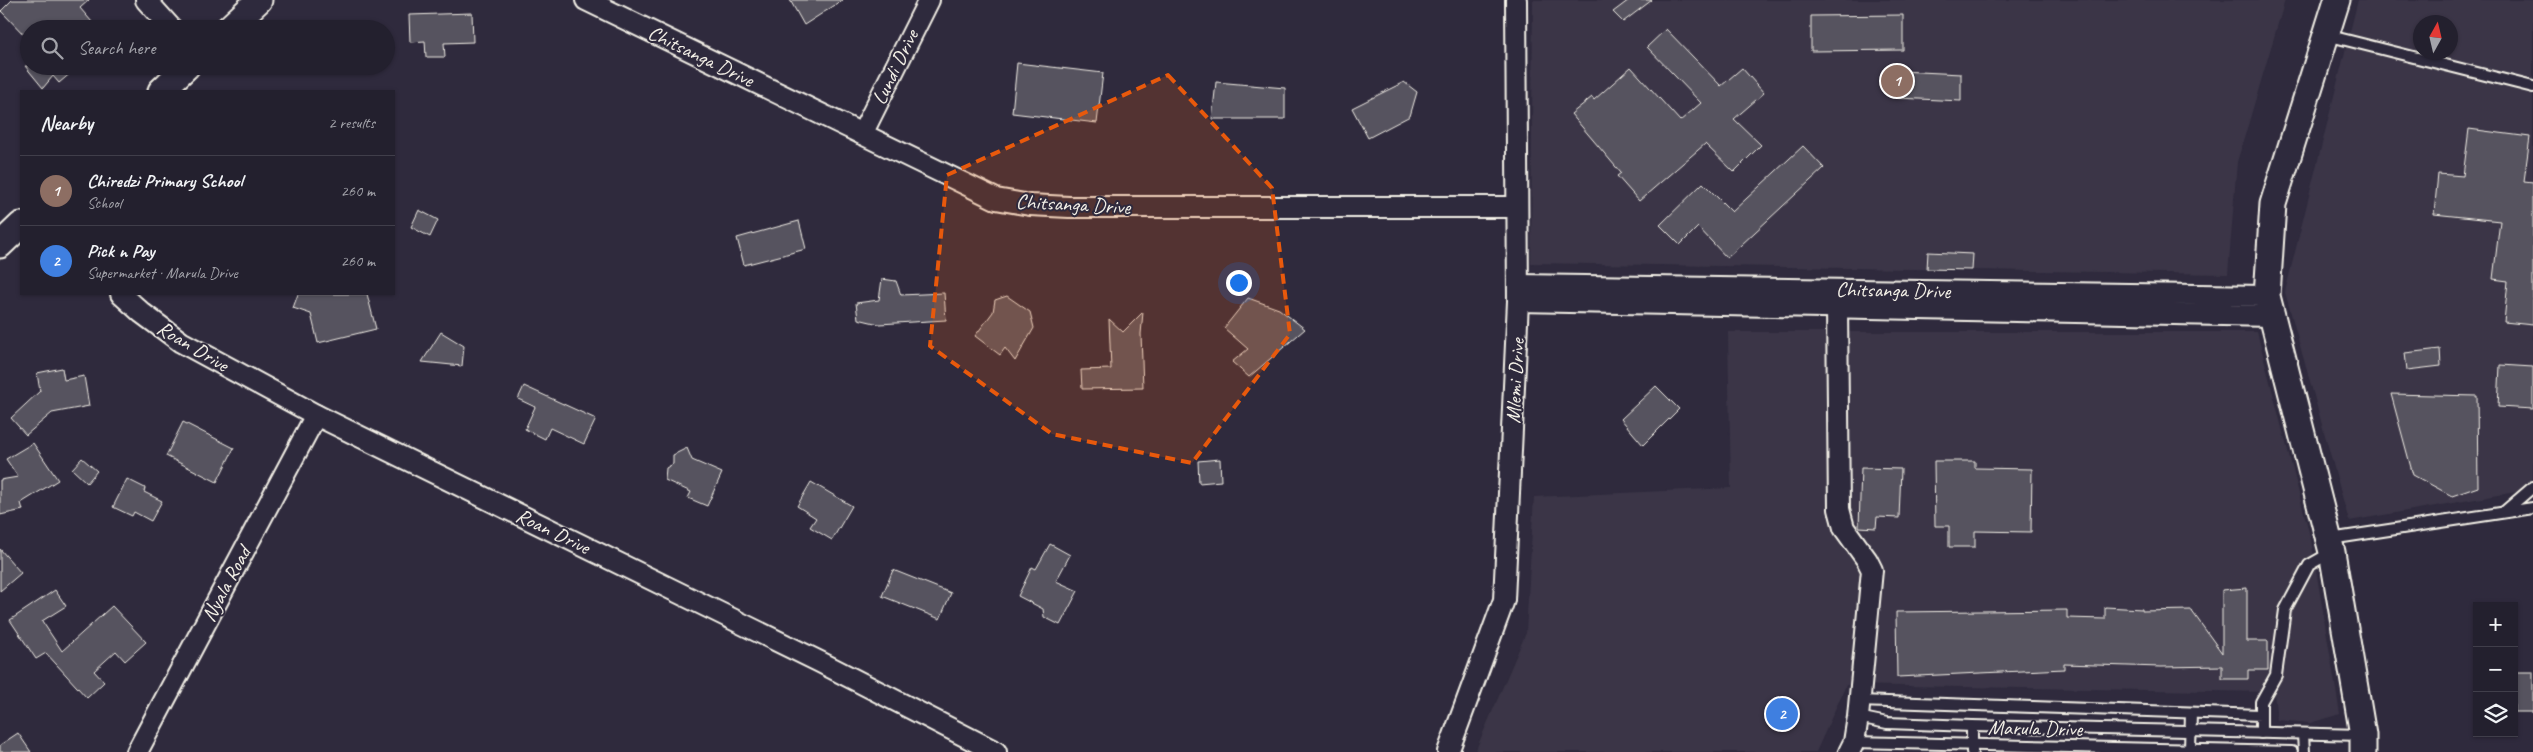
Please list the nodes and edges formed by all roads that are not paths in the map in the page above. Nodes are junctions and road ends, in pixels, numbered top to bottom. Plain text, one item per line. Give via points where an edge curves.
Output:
1 (146, 0) edge
2 (259, 0) edge
3 (586, 0) edge
4 (929, 0) edge
5 (1516, 0) edge
6 (2336, 0) edge
7 (164, 20) edge
8 (238, 20) edge
9 (2326, 35) junction
10 (178, 75) edge
11 (2533, 88) edge
12 (162, 90) edge
13 (862, 134) junction
14 (1516, 207) junction
15 (20, 226) edge
16 (0, 245) edge
17 (1518, 293) junction
18 (122, 295) edge
19 (2270, 306) junction
20 (1837, 308) junction
21 (316, 415) junction
22 (2533, 488) edge
23 (2533, 508) edge
24 (2504, 512) junction
25 (2330, 545) junction
26 (1858, 709) junction
27 (2191, 713) junction
28 (2260, 715) junction
29 (1972, 726) junction
30 (2190, 731) junction
31 (2261, 733) junction
32 (2304, 734) junction
33 (2363, 744) edge
34 (1852, 747) edge
35 (1972, 749) edge
36 (2190, 750) junction
37 (137, 752) edge
38 (996, 752) edge
39 (1448, 752) edge
40 (2292, 752) edge
41 (2304, 752) edge

1 - 7 street
2 - 8 street
3 - 13 street, Chitsanga Drive
4 - 13 street, Lundi Drive
5 - 14 street, Mlemi Drive
6 - 9 street
9 - 11 lane
9 - 19 street via 2273,204
10 - 12 street
13 - 14 street, Chitsanga Drive via 996,199 1030,205
14 - 17 street, Mlemi Drive
15 - 16 street
17 - 19 street, Chitsanga Drive
17 - 20 street
17 - 39 street, Mlemi Drive via 1504,600
18 - 21 street, Roan Drive via 181,342
19 - 20 street
19 - 25 street
20 - 26 street via 1839,509 1844,528 1872,570
21 - 37 street, Nyala Road
21 - 38 street, Roan Drive
22 - 24 lane
23 - 24 lane
24 - 25 lane
25 - 28 lane via 2309,565 2284,610 2276,675 2261,702
25 - 33 street
26 - 27 lane
26 - 29 lane, Marula Drive via 1887,723
26 - 34 street
27 - 28 lane
27 - 30 lane
28 - 31 lane
29 - 30 lane, Marula Drive
29 - 35 lane
30 - 31 lane, Marula Drive
30 - 36 lane
31 - 32 lane, Marula Drive
32 - 33 lane, Marula Drive
32 - 41 lane
34 - 35 lane, Marula Drive
35 - 36 lane, Marula Drive
36 - 40 lane, Marula Drive

